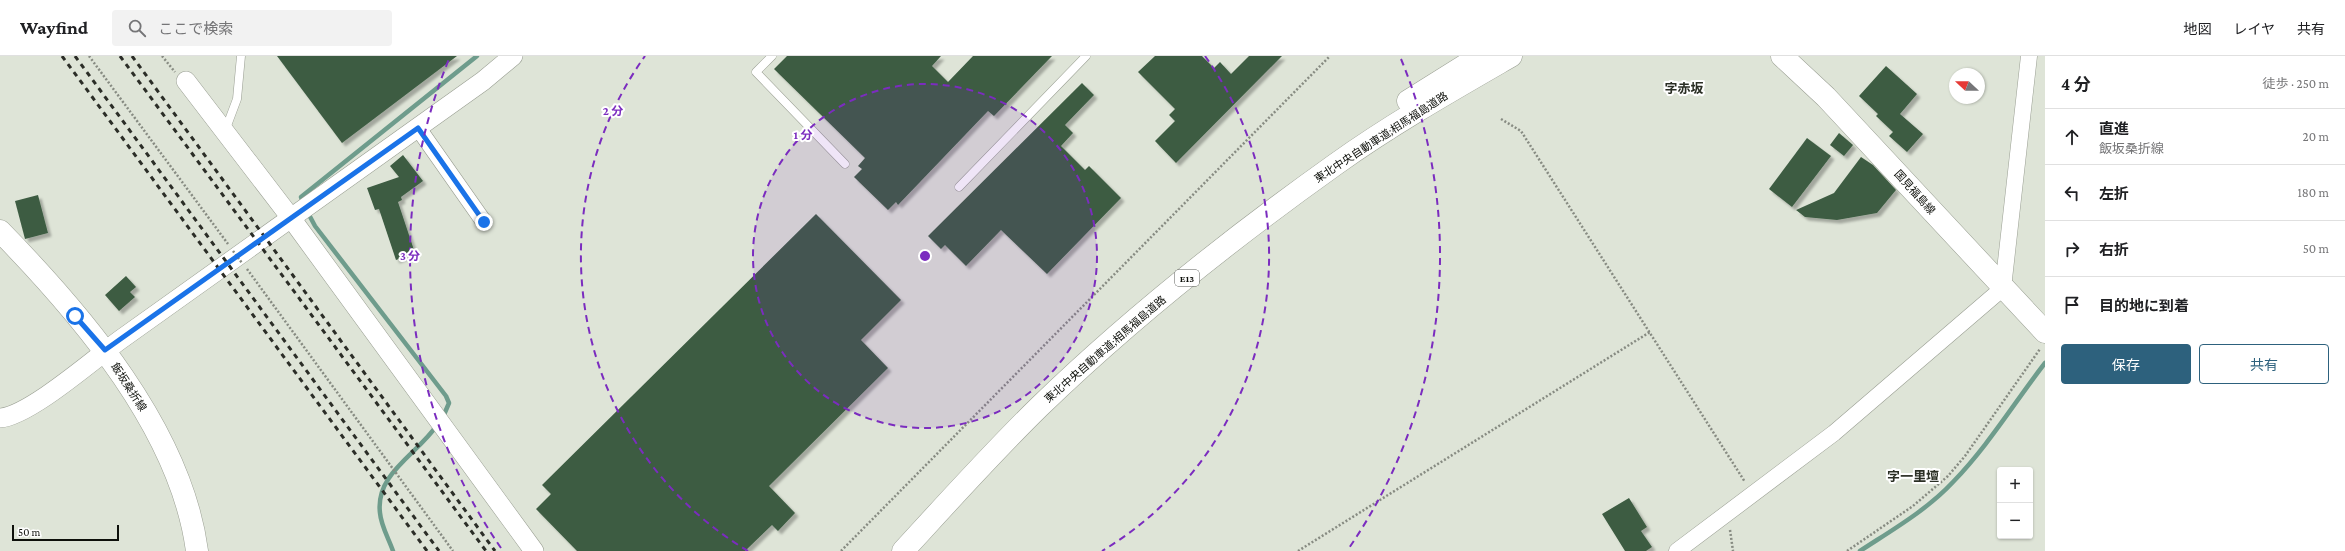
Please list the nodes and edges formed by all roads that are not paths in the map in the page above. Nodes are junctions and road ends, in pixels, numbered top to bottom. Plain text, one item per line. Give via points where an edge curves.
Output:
1 (241, 56) edge
2 (513, 56) edge
3 (772, 56) edge
4 (1086, 56) edge
5 (1480, 56) edge
6 (1511, 56) edge
7 (1782, 56) edge
8 (2029, 56) edge
9 (186, 81) dead end
10 (418, 128) junction
11 (225, 131) junction
12 (845, 164) dead end
13 (959, 188) dead end
14 (291, 218) junction
15 (484, 222) dead end
16 (0, 231) edge
17 (2003, 288) junction
18 (2043, 340) edge
19 (105, 350) junction
20 (0, 418) edge
21 (197, 551) edge
22 (534, 551) edge
23 (887, 551) edge
24 (904, 551) edge
25 (1677, 551) edge

1 - 11 lane via 236,99
2 - 10 street
3 - 12 lane via 756,72
4 - 13 lane
5 - 23 main road, 東北中央自動車道;相馬福島道路 / E13 via 1430,85 1315,163 1214,238 1107,327 1026,402
6 - 24 main road, 東北中央自動車道;相馬福島道路 / E13 via 1420,109 1337,163 1229,244 1127,326 1018,428
7 - 17 main road, 国見福島線 via 1826,97
8 - 17 street
9 - 11 street
10 - 14 street
10 - 15 street
11 - 14 street
14 - 19 street
14 - 22 street
16 - 19 main road, 飯坂桑折線 via 56,291
17 - 18 main road, 国見福島線
17 - 25 street via 1834,433
19 - 20 street via 25,410
19 - 21 main road, 飯坂桑折線 via 151,421 172,463 194,533

